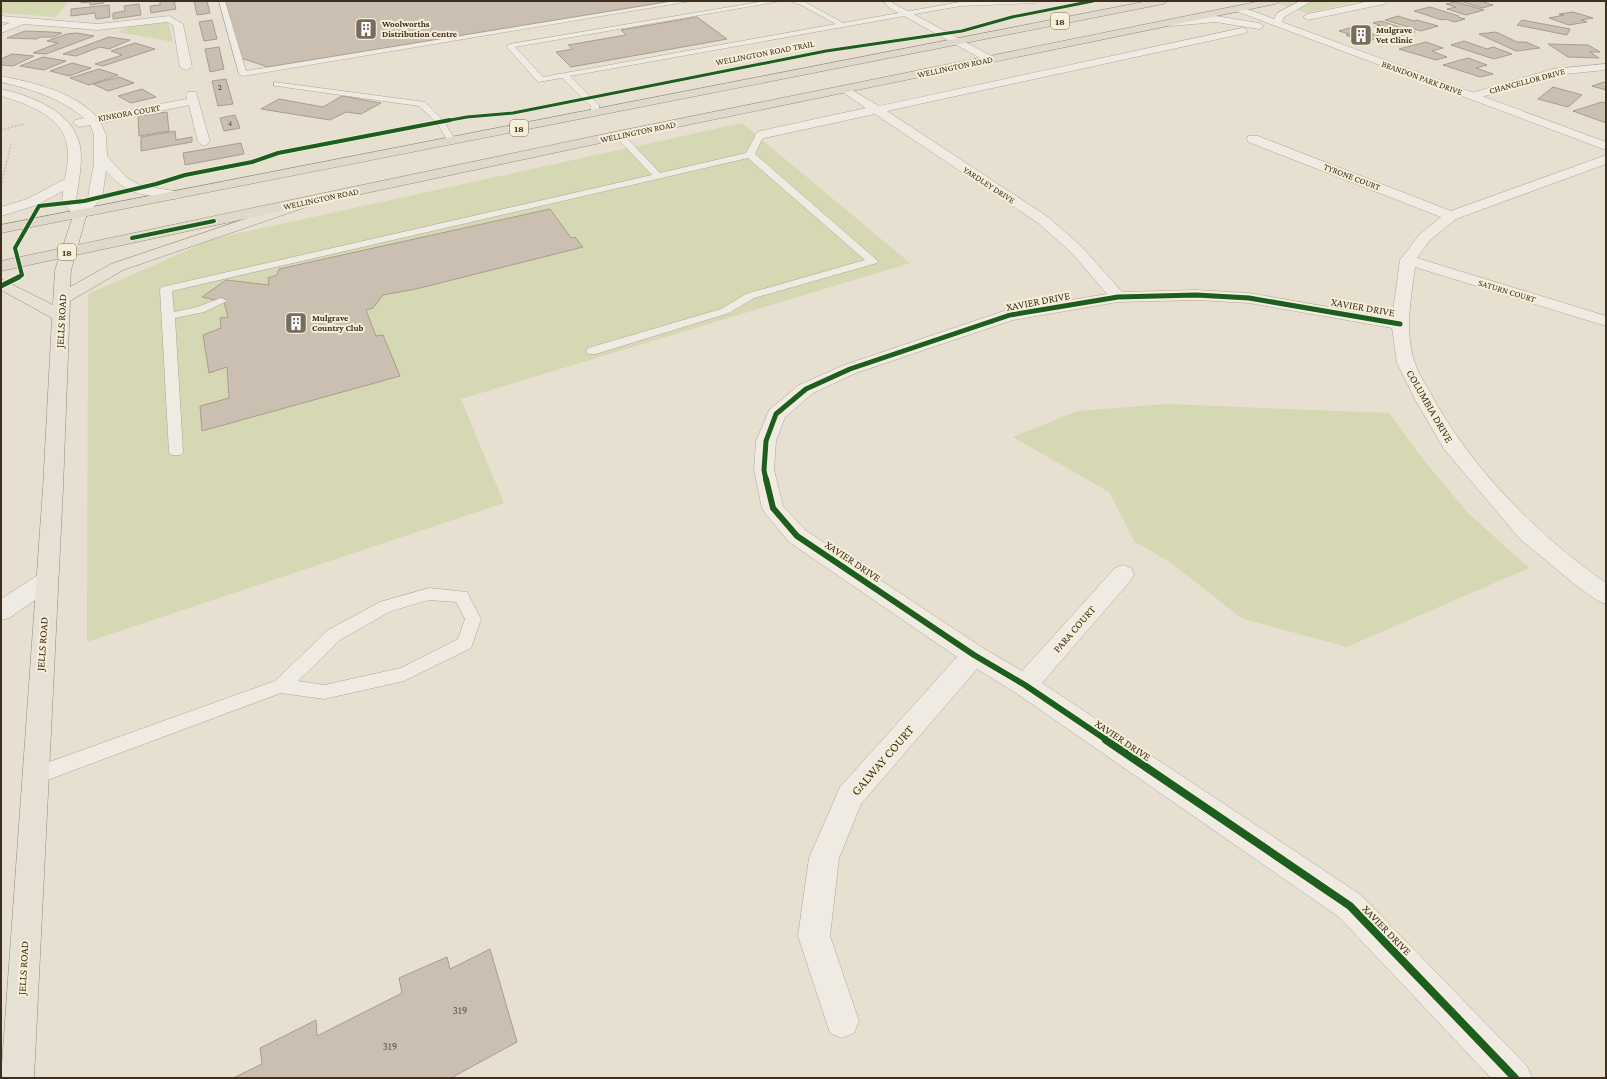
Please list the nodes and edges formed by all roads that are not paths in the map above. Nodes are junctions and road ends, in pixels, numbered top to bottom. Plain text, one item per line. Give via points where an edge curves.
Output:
1 (222, 1) edge
2 (688, 1) edge
3 (778, 1) edge
4 (793, 1) edge
5 (1035, 1) edge
6 (1163, 1) edge
7 (1219, 1) edge
8 (1275, 1) edge
9 (1307, 1) edge
10 (1384, 1) edge
11 (888, 3) edge
12 (1239, 9) junction
13 (908, 14) junction
14 (1308, 18) dead end
15 (1, 19) edge
16 (23, 21) junction
17 (1171, 22) junction
18 (1277, 23) junction
19 (842, 25) junction
20 (1, 30) edge
21 (1242, 31) dead end
22 (1311, 36) junction
23 (958, 42) junction
24 (991, 60) junction
25 (186, 67) dead end
26 (1606, 67) edge
27 (564, 75) junction
28 (1, 79) edge
29 (277, 84) dead end
30 (845, 89) junction
31 (1, 92) edge
32 (1472, 96) junction
33 (875, 110) junction
34 (595, 113) junction
35 (92, 120) junction
36 (64, 126) junction
37 (619, 135) junction
38 (760, 135) joint
39 (1253, 139) dead end
40 (452, 141) junction
41 (204, 142) dead end
42 (1606, 146) edge
43 (750, 155) junction
44 (100, 156) junction
45 (1606, 159) edge
46 (658, 176) junction
47 (70, 182) junction
48 (174, 195) junction
49 (304, 203) junction
50 (1, 212) edge
51 (80, 213) junction
52 (1451, 216) junction
53 (1, 229) edge
54 (68, 252) junction
55 (1408, 260) junction
56 (1, 266) edge
57 (1, 284) edge
58 (1118, 297) junction
59 (221, 301) dead end
60 (61, 307) junction
61 (169, 316) junction
62 (1606, 321) edge
63 (1400, 324) junction
64 (592, 350) dead end
65 (176, 452) dead end
66 (1123, 574) dead end
67 (46, 580) junction
68 (1606, 595) edge
69 (1, 611) edge
70 (974, 654) junction
71 (1024, 685) junction
72 (281, 686) junction
73 (34, 776) junction
74 (842, 1021) dead end
75 (17, 1078) edge
76 (1515, 1078) edge

1 - 2 lane via 243,74
3 - 27 lane via 510,46 541,80
4 - 19 lane via 803,2
5 - 13 lane via 960,4
6 - 23 highway, 18
7 - 12 highway
8 - 12 highway, WELLINGTON ROAD / 18
9 - 18 street via 1280,15
10 - 14 street
11 - 13 street
12 - 17 highway, WELLINGTON ROAD / 18
12 - 18 street, BRANDON PARK DRIVE
13 - 19 lane
13 - 23 street
15 - 16 street
16 - 20 street
16 - 25 street via 98,26 169,19 178,24
17 - 22 street via 1216,19
17 - 24 highway, WELLINGTON ROAD / 18
18 - 22 street, BRANDON PARK DRIVE
19 - 27 lane
21 - 33 street
22 - 32 street, BRANDON PARK DRIVE
23 - 24 street
23 - 34 highway, 18
24 - 30 highway, WELLINGTON ROAD / 18
26 - 32 street, CHANCELLOR DRIVE via 1553,72
27 - 34 lane via 595,105
28 - 35 street via 33,86 59,97 73,104
29 - 40 lane via 422,104 440,122
30 - 33 street, YARDLEY DRIVE
30 - 37 highway, WELLINGTON ROAD / 18
31 - 36 street via 20,97 46,109
32 - 42 street, BRANDON PARK DRIVE
33 - 38 street
33 - 58 street, YARDLEY DRIVE via 1043,220 1077,250
34 - 40 highway, 18
35 - 36 street, KINKORA COURT
35 - 41 street, KINKORA COURT via 193,98
35 - 44 street via 98,128
36 - 47 street via 73,144 74,159
37 - 46 lane
37 - 49 highway, WELLINGTON ROAD / 18
38 - 43 lane
39 - 52 street, TYRONE COURT
40 - 48 highway, 18
43 - 46 lane
43 - 64 lane via 873,261 750,296 725,312
44 - 48 street via 121,180 135,189
44 - 51 street via 95,198
45 - 52 street, COLUMBIA DRIVE
46 - 61 lane via 239,277 166,289
47 - 50 street via 32,202
47 - 51 street via 69,202
48 - 51 highway, 18
49 - 54 highway, WELLINGTON ROAD / 18
49 - 60 main road via 117,267
51 - 53 highway, 18
51 - 54 main road, JELLS ROAD
52 - 55 street, COLUMBIA DRIVE via 1425,237
54 - 56 highway, WELLINGTON ROAD / 18
54 - 60 main road, JELLS ROAD via 63,270
55 - 62 street, SATURN COURT
55 - 63 street, COLUMBIA DRIVE
57 - 60 main road
58 - 63 street, XAVIER DRIVE via 1196,295 1249,298
58 - 70 street, XAVIER DRIVE via 1010,315 857,367 806,389 776,414 766,441 764,470 773,508 797,536
59 - 61 lane via 200,310
60 - 67 main road, JELLS ROAD
61 - 65 lane
63 - 68 street, COLUMBIA DRIVE via 1406,364 1451,444 1528,533
66 - 71 street, PARA COURT
67 - 69 street
67 - 73 main road, JELLS ROAD
70 - 71 street, XAVIER DRIVE
70 - 74 street, GALWAY COURT via 850,796 824,858 814,936
71 - 76 street, XAVIER DRIVE via 1350,906
72 - 72 lane via 324,692 404,674 465,643 473,620 461,596 429,594 386,606 334,635
72 - 73 lane
73 - 75 main road, JELLS ROAD

